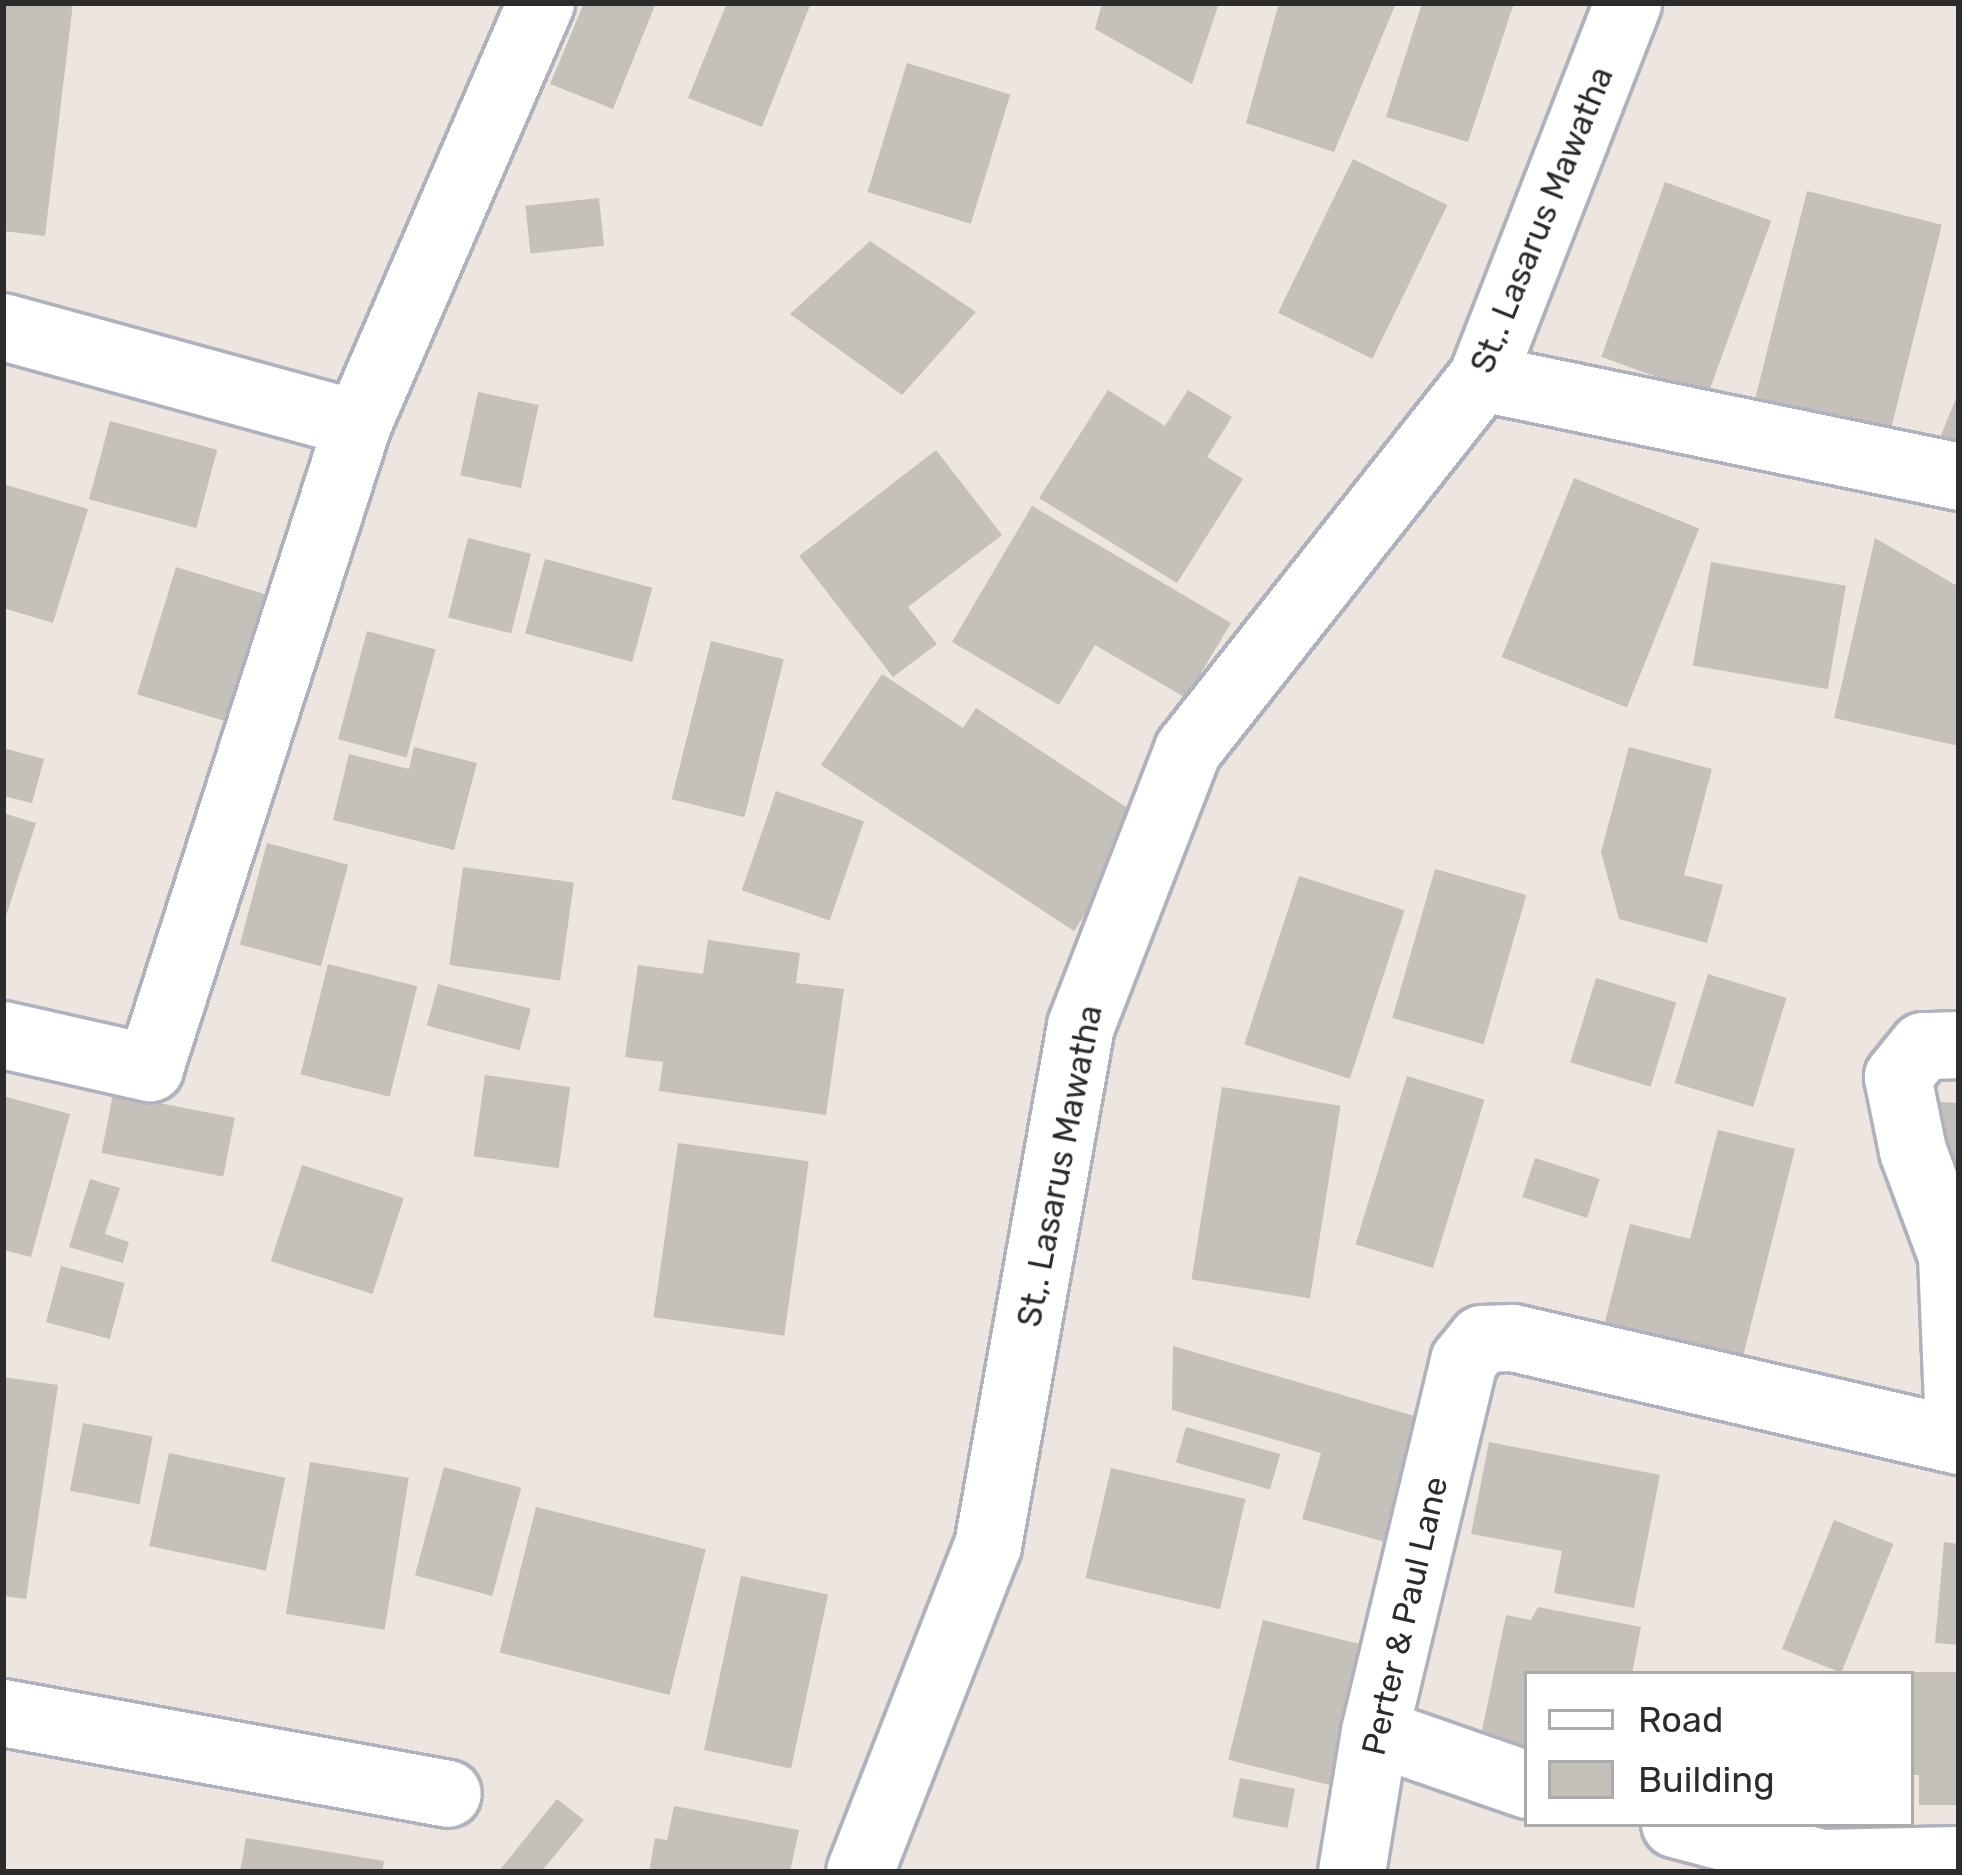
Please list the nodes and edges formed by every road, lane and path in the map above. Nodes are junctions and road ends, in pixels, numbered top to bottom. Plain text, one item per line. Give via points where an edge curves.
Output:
1 (541, 3) edge
2 (1628, 3) edge
3 (3, 327) edge
4 (1482, 378) junction
5 (358, 424) junction
6 (1959, 477) edge
7 (3, 1035) edge
8 (1959, 1046) edge
9 (1959, 1438) edge
10 (3, 1713) edge
11 (1375, 1732) junction
12 (1524, 1784) edge
13 (448, 1794) dead end
14 (1686, 1827) edge
15 (1959, 1860) edge
16 (860, 1872) edge
17 (1352, 1872) edge

1 - 5 street
2 - 4 street, St,. Lasarus Mawatha
3 - 5 street
4 - 6 street
4 - 16 street, St,. Lasarus Mawatha via 1188,750 1081,1026 988,1546
5 - 7 street via 151,1069
8 - 9 street via 1923,1046 1898,1077 1913,1151 1952,1256
9 - 11 street, Perter & Paul Lane via 1513,1337 1482,1339 1464,1361
10 - 13 street
11 - 12 street
11 - 17 street, Perter & Paul Lane
14 - 15 street via 1822,1863

